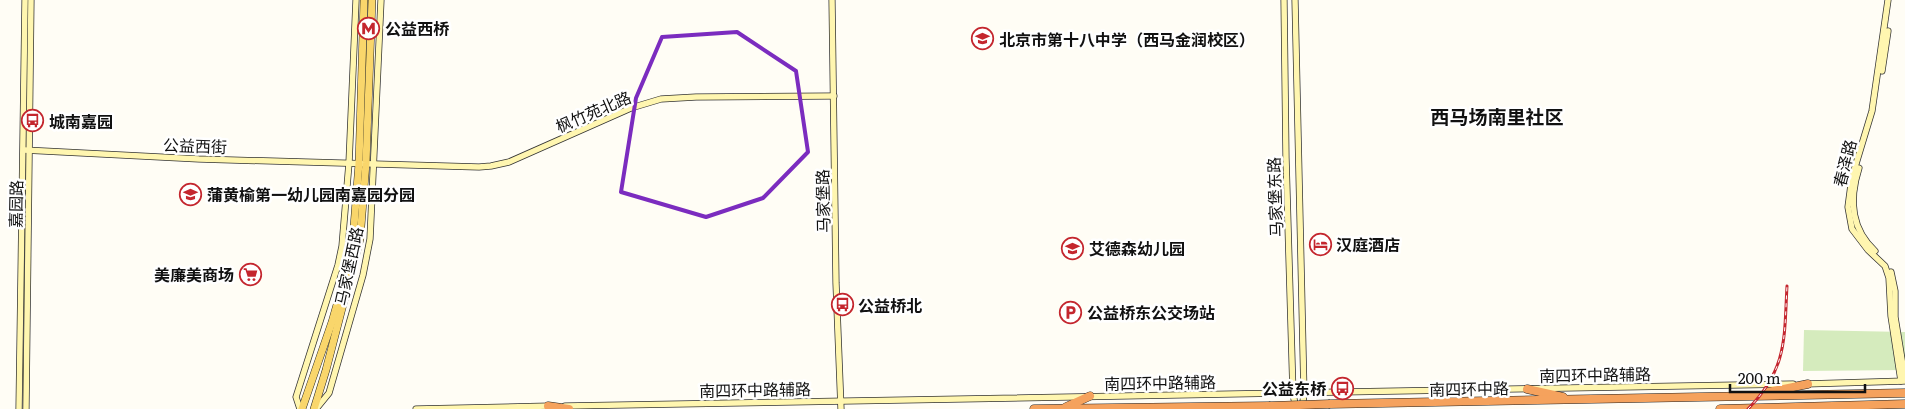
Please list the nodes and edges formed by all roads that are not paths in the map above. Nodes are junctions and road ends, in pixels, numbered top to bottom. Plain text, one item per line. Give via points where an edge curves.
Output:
1 (25, 0) edge
2 (31, 0) edge
3 (356, 0) edge
4 (364, 0) edge
5 (372, 0) edge
6 (381, 0) edge
7 (832, 0) edge
8 (1284, 0) edge
9 (1295, 0) edge
10 (1890, 0) edge
11 (834, 96) junction
12 (27, 150) junction
13 (349, 163) junction
14 (367, 163) junction
15 (1904, 380) edge
16 (1808, 384) junction
17 (1528, 389) junction
18 (1905, 393) edge
19 (1277, 394) junction
20 (1293, 394) junction
21 (1304, 394) junction
22 (1090, 396) junction
23 (1747, 396) junction
24 (1574, 400) junction
25 (840, 402) junction
26 (1905, 404) edge
27 (548, 406) junction
28 (1064, 408) edge
29 (1773, 408) edge
30 (19, 409) edge
31 (26, 409) edge
32 (301, 409) edge
33 (315, 409) edge
34 (416, 409) edge
35 (569, 409) edge
36 (841, 409) edge
37 (1034, 409) edge
38 (1278, 409) edge
39 (1296, 409) edge
40 (1302, 409) edge
41 (1720, 409) edge

1 - 12 main road, 嘉园路
2 - 12 main road, 嘉园路
3 - 13 main road, 马家堡西路
4 - 14 main road, 马家堡西路
5 - 14 main road, 马家堡西路
6 - 14 main road, 马家堡西路
7 - 11 main road, 马家堡路
8 - 20 main road, 马家堡东路
9 - 21 main road, 马家堡东路
10 - 15 main road, 春泽路 via 1872,111 1852,177 1848,208 1852,229 1885,266 1889,278 1891,316
11 - 14 main road, 枫竹苑北路 via 662,99 631,108 491,166 463,168
11 - 25 main road, 马家堡路
12 - 13 main road, 公益西街 via 199,160
12 - 30 main road, 嘉园路
12 - 31 main road, 嘉园路
13 - 14 main road, 公益西街
13 - 32 main road, 马家堡西路 via 342,246 296,397
14 - 32 main road, 马家堡西路 via 348,266
14 - 33 main road, 马家堡西路 via 360,239
14 - 33 main road, 马家堡西路 via 370,239 363,275 329,393
15 - 16 main road, 南四环中路辅路
16 - 17 main road, 南四环中路辅路
16 - 23 highway
17 - 21 main road, 南四环中路辅路
17 - 24 highway
18 - 23 highway, 南四环中路
19 - 20 main road, 南四环中路辅路
19 - 22 main road, 南四环中路辅路
19 - 38 main road
20 - 21 main road, 南四环中路辅路
20 - 39 main road, 马家堡东路
21 - 40 main road, 马家堡东路
22 - 25 main road, 南四环中路辅路
22 - 28 highway
23 - 24 highway, 南四环中路
24 - 28 highway, 南四环中路, bridge
25 - 27 main road, 南四环中路辅路
25 - 36 main road, 马家堡路
26 - 29 highway
27 - 34 main road, 南四环中路辅路
27 - 35 highway
28 - 37 highway, 南四环中路
29 - 41 highway

